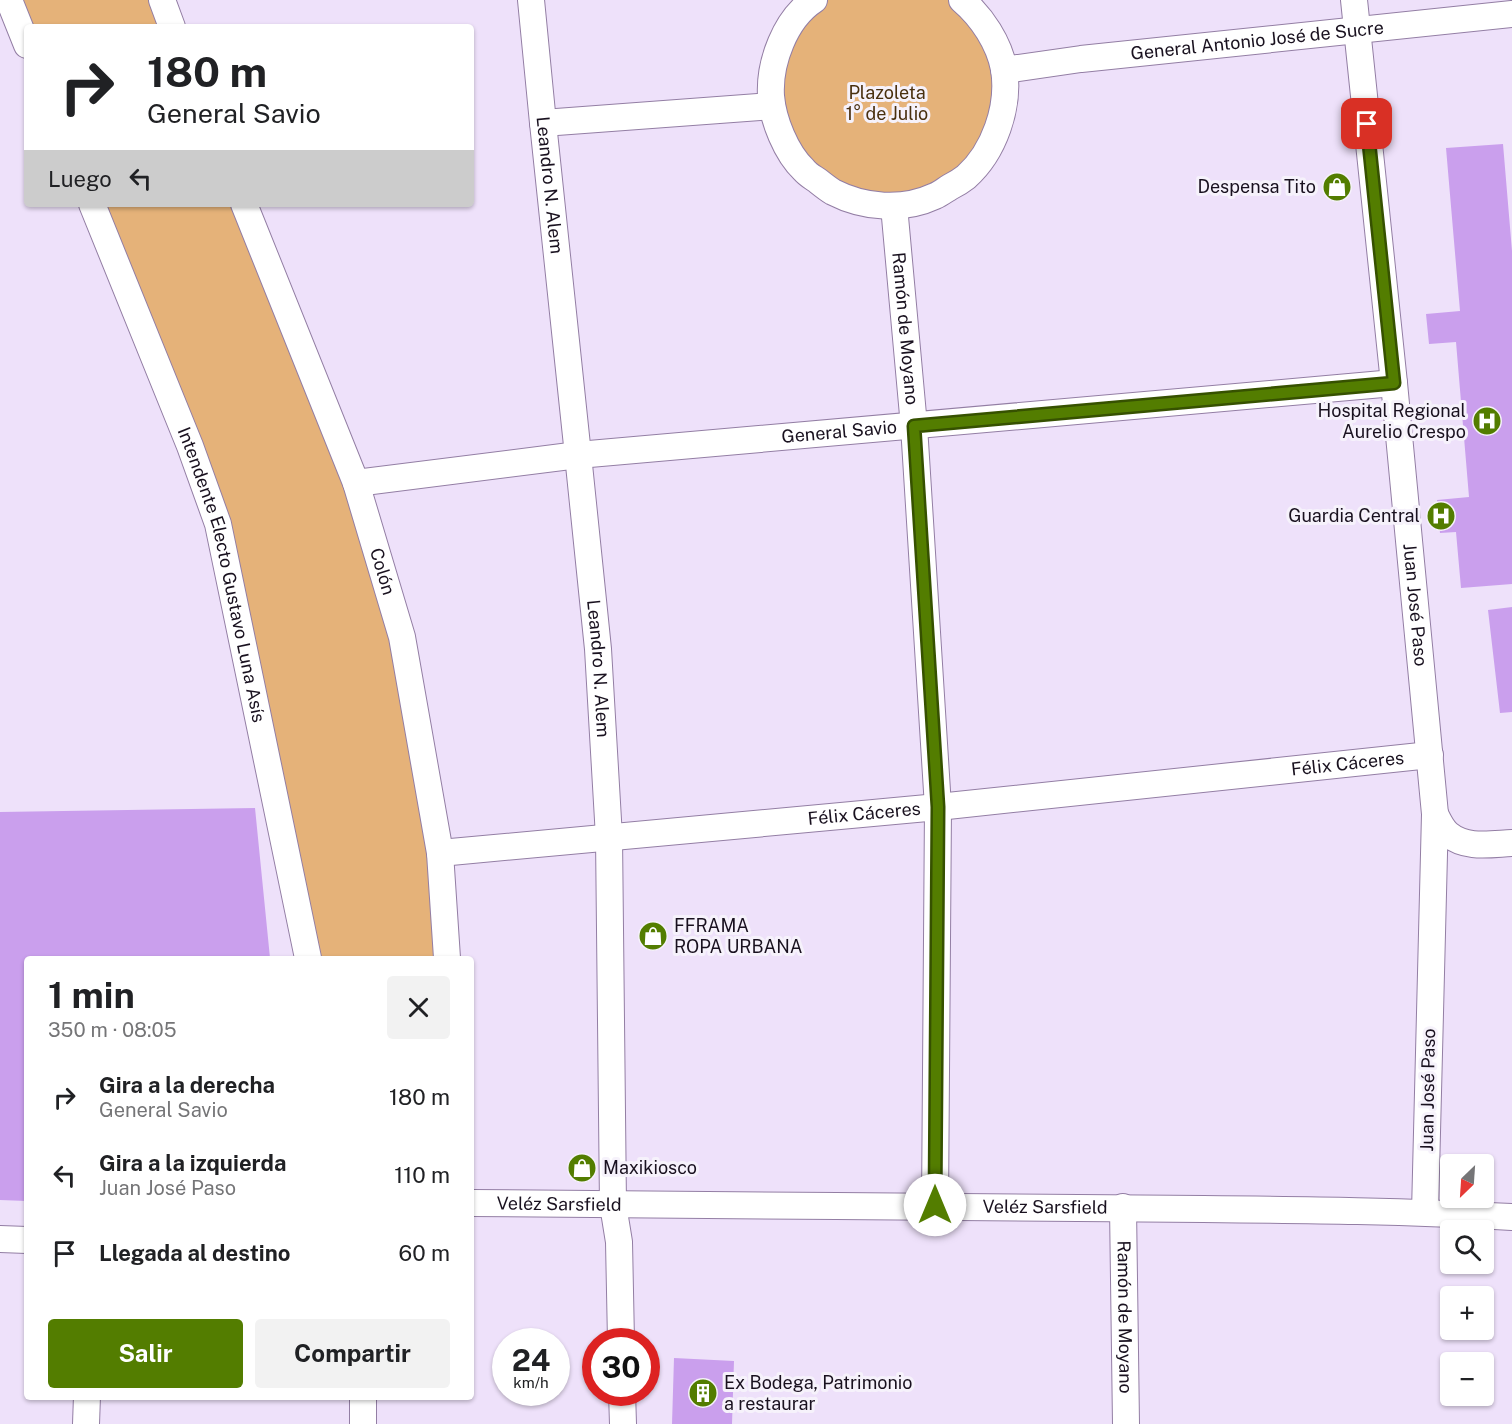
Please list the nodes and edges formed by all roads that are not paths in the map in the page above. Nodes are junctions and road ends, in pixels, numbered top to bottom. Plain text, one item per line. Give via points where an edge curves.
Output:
1 (162, 0) edge
2 (531, 0) edge
3 (814, 0) edge
4 (962, 0) edge
5 (1354, 0) edge
6 (9, 2) edge
7 (1512, 14) edge
8 (171, 24) edge
9 (1357, 30) junction
10 (24, 38) edge
11 (1004, 70) junction
12 (772, 106) junction
13 (543, 123) junction
14 (894, 206) junction
15 (93, 207) edge
16 (245, 207) edge
17 (1394, 383) junction
18 (914, 426) junction
19 (579, 455) junction
20 (356, 483) junction
21 (1430, 755) junction
22 (938, 807) junction
23 (1435, 814) junction
24 (609, 837) junction
25 (1512, 843) edge
26 (440, 853) junction
27 (308, 956) edge
28 (447, 956) edge
29 (474, 1203) edge
30 (613, 1205) junction
31 (935, 1205) junction
32 (1123, 1208) junction
33 (1425, 1212) junction
34 (1512, 1217) edge
35 (0, 1239) edge
36 (24, 1240) edge
37 (621, 1328) edge
38 (87, 1400) edge
39 (363, 1400) edge
40 (622, 1406) edge
41 (86, 1424) edge
42 (363, 1424) edge
43 (623, 1424) edge
44 (1126, 1424) edge

1 - 8 street
2 - 13 street, Leandro N. Alem
3 - 12 street via 790,25 778,50 771,87
4 - 11 street via 984,24
5 - 9 street, Juan José Paso
6 - 10 street
7 - 9 street, General Antonio José de Sucre
9 - 11 street, General Antonio José de Sucre
9 - 17 street, Juan José Paso
11 - 14 street via 1000,122 991,145 976,166 964,179 935,196
12 - 13 street
12 - 14 street via 783,141 803,170 832,192 866,204
13 - 19 street, Leandro N. Alem
14 - 18 street, Ramón de Moyano
15 - 27 street, Intendente Electo Gustavo Luna Asís via 218,524
16 - 20 street, Colón
17 - 18 street, General Savio
17 - 21 street, Juan José Paso
18 - 19 street, General Savio
18 - 22 street, Ramón de Moyano
19 - 20 street, General Savio
19 - 24 street, Leandro N. Alem via 598,649
20 - 26 street, Colón via 402,637
21 - 22 street, Félix Cáceres
21 - 23 street, Juan José Paso
22 - 24 street, Félix Cáceres
22 - 31 street, Ramón de Moyano
23 - 25 street via 1446,833 1463,843
23 - 33 street, Juan José Paso
24 - 26 street, Félix Cáceres
24 - 30 street, Leandro N. Alem
26 - 28 street, Colón
29 - 30 street, Veléz Sarsfield
30 - 31 street, Veléz Sarsfield
30 - 37 street, Leandro N. Alem via 619,1242
31 - 32 street, Veléz Sarsfield
32 - 33 street, Veléz Sarsfield
32 - 44 street, Ramón de Moyano
33 - 34 street, Veléz Sarsfield
35 - 36 street
38 - 41 street
39 - 42 street
40 - 43 street

